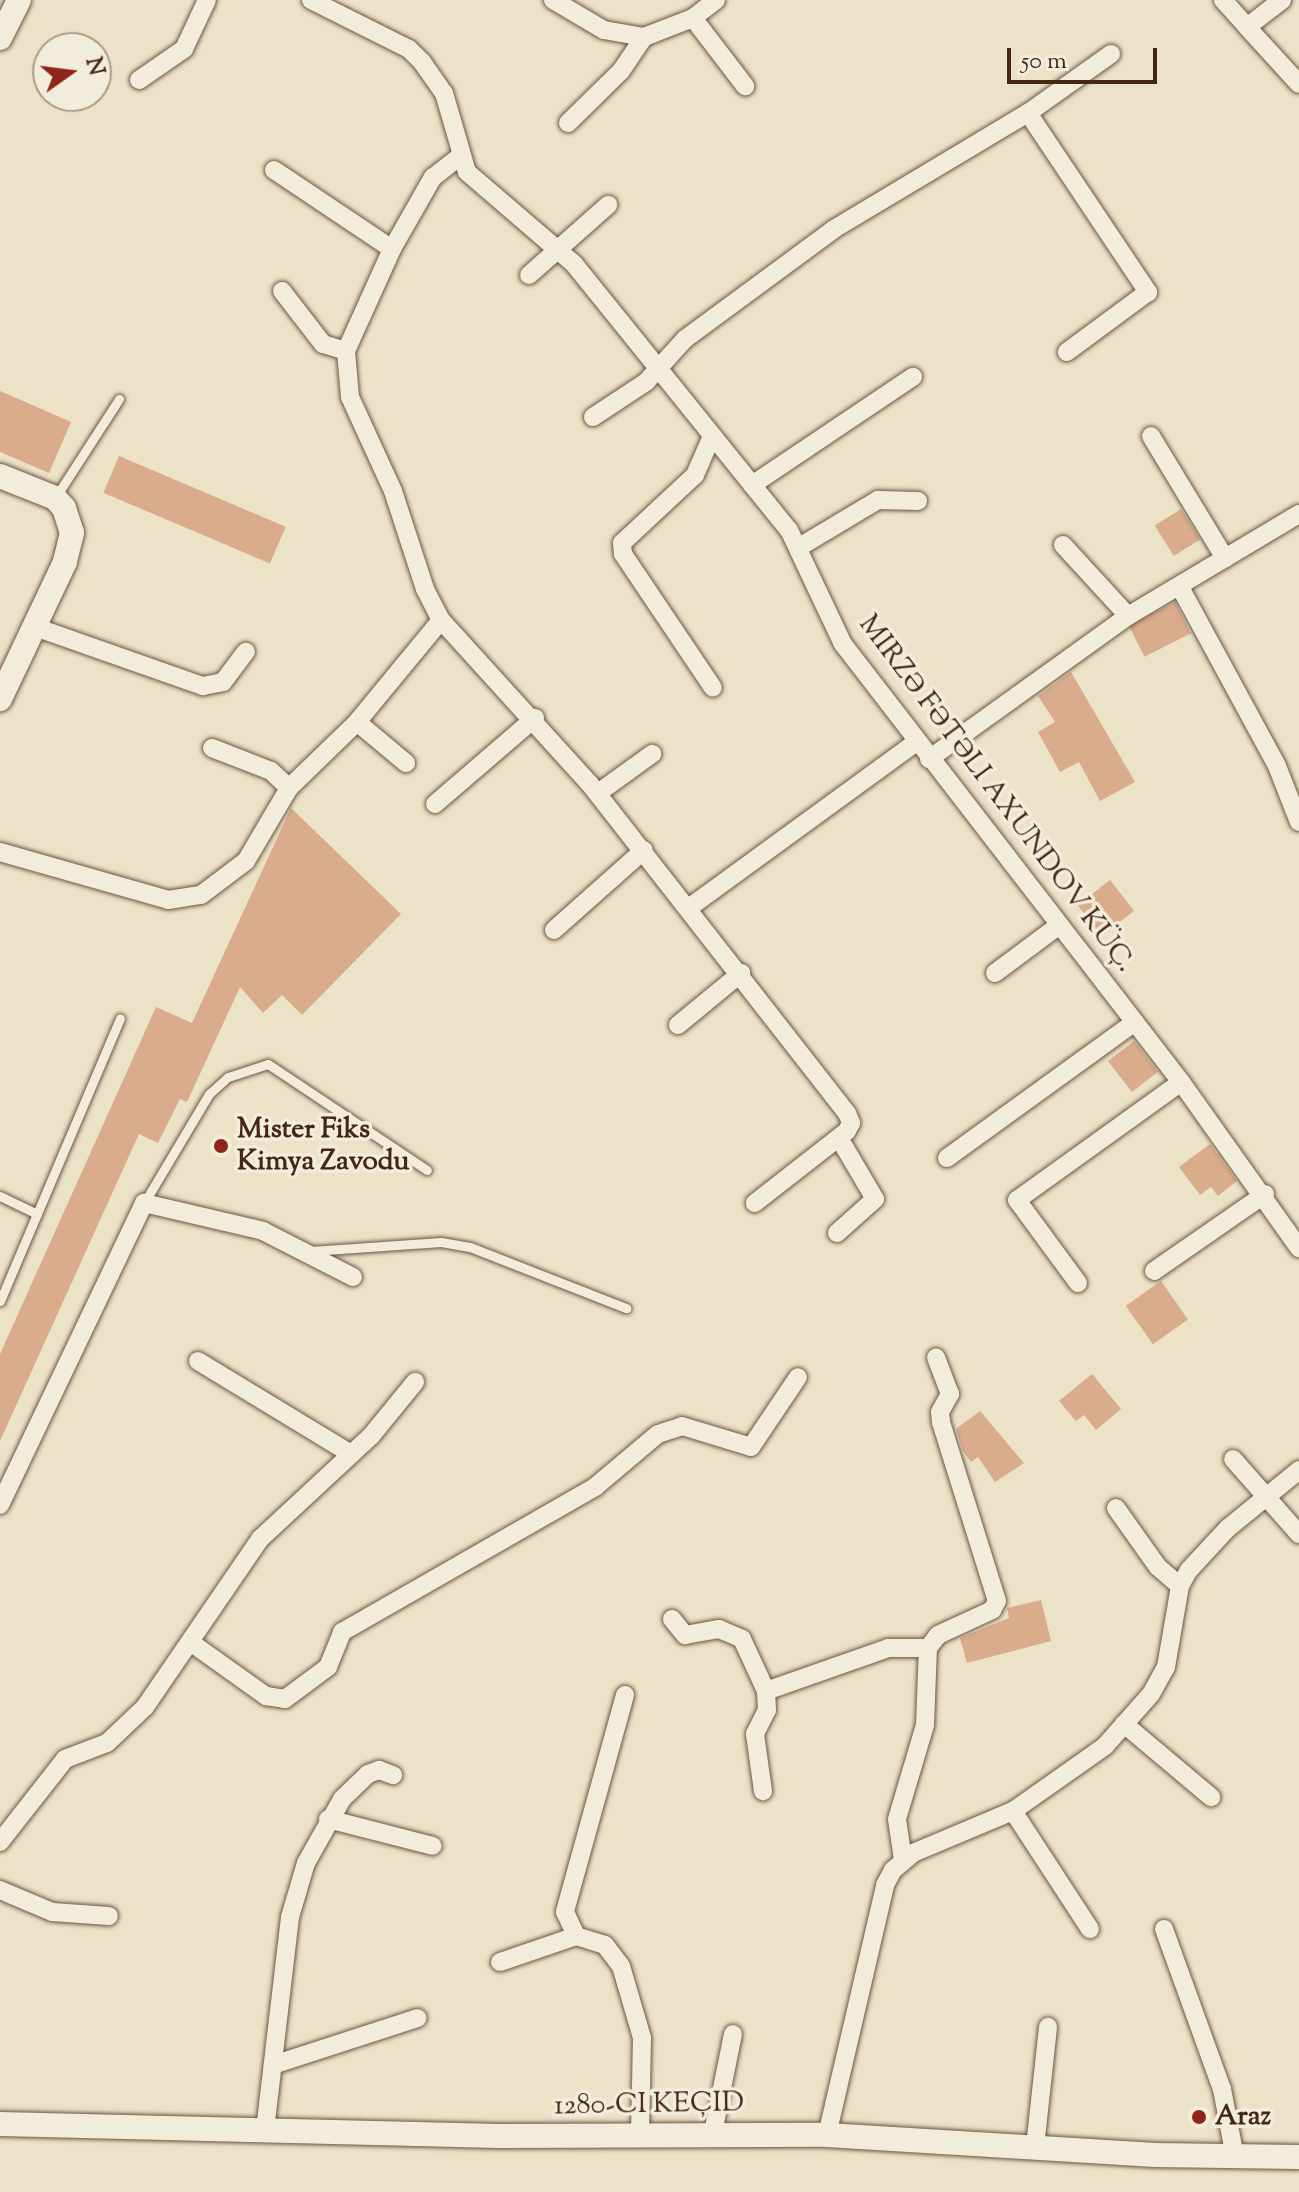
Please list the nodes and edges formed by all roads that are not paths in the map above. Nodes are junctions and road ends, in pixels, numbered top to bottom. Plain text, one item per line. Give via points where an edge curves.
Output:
1 (19, 0) edge
2 (207, 0) edge
3 (311, 0) edge
4 (553, 0) edge
5 (716, 0) edge
6 (1223, 0) edge
7 (1282, 0) edge
8 (693, 18) junction
9 (1247, 27) junction
10 (644, 37) junction
11 (0, 38) edge
12 (1111, 54) dead end
13 (139, 80) dead end
14 (1299, 84) edge
15 (745, 86) dead end
16 (1028, 113) junction
17 (568, 123) dead end
18 (459, 157) junction
19 (274, 170) dead end
20 (608, 205) dead end
21 (558, 247) junction
22 (392, 249) junction
23 (529, 275) dead end
24 (282, 291) dead end
25 (346, 351) junction
26 (1067, 352) dead end
27 (655, 370) junction
28 (913, 377) dead end
29 (119, 399) dead end
30 (593, 417) dead end
31 (712, 436) junction
32 (1151, 436) dead end
33 (0, 476) edge
34 (752, 485) junction
35 (55, 498) junction
36 (918, 501) dead end
37 (1299, 514) edge
38 (1063, 545) dead end
39 (801, 546) junction
40 (1225, 558) junction
41 (1181, 589) junction
42 (1128, 616) junction
43 (441, 620) junction
44 (35, 627) junction
45 (246, 652) dead end
46 (713, 688) dead end
47 (0, 699) edge
48 (535, 718) junction
49 (357, 722) junction
50 (915, 743) junction
51 (212, 748) dead end
52 (652, 754) dead end
53 (929, 759) junction
54 (406, 763) dead end
55 (1293, 785) edge
56 (289, 788) junction
57 (598, 793) junction
58 (435, 804) dead end
59 (1299, 822) edge
60 (644, 850) junction
61 (0, 852) edge
62 (690, 907) junction
63 (1058, 926) junction
64 (554, 930) dead end
65 (741, 973) junction
66 (995, 973) dead end
67 (120, 1018) dead end
68 (1135, 1022) junction
69 (678, 1025) dead end
70 (1181, 1082) junction
71 (839, 1138) junction
72 (947, 1158) dead end
73 (427, 1170) dead end
74 (1265, 1194) junction
75 (0, 1196) edge
76 (144, 1203) junction
77 (755, 1203) dead end
78 (37, 1214) junction
79 (837, 1233) dead end
80 (1299, 1248) edge
81 (304, 1251) junction
82 (1154, 1271) dead end
83 (353, 1277) dead end
84 (1078, 1283) dead end
85 (0, 1301) edge
86 (626, 1308) dead end
87 (936, 1358) dead end
88 (198, 1361) dead end
89 (798, 1377) dead end
90 (415, 1382) dead end
91 (351, 1454) junction
92 (1233, 1459) dead end
93 (1299, 1470) edge
94 (1267, 1496) junction
95 (0, 1505) edge
96 (1116, 1508) dead end
97 (1299, 1534) edge
98 (1180, 1586) junction
99 (672, 1619) dead end
100 (193, 1644) junction
101 (928, 1648) junction
102 (766, 1691) junction
103 (625, 1695) dead end
104 (1124, 1724) junction
105 (393, 1775) dead end
106 (763, 1791) dead end
107 (1211, 1797) dead end
108 (1013, 1811) junction
109 (328, 1819) junction
110 (0, 1842) edge
111 (433, 1846) dead end
112 (903, 1860) junction
113 (0, 1890) edge
114 (109, 1916) dead end
115 (1090, 1929) dead end
116 (1164, 1929) dead end
117 (576, 1936) junction
118 (500, 1962) dead end
119 (418, 2018) dead end
120 (1048, 2027) dead end
121 (733, 2034) dead end
122 (273, 2065) junction
123 (0, 2124) edge
124 (265, 2130) junction
125 (640, 2133) junction
126 (713, 2133) junction
127 (827, 2135) junction
128 (1035, 2147) junction
129 (1235, 2157) junction
130 (1299, 2157) edge

1 - 11 street
2 - 13 street via 184,49
3 - 18 street, MIRZƏ FƏTƏLI AXUNDOV KÜÇ. via 409,49 422,62 444,93
4 - 10 street via 604,30
5 - 8 street
6 - 9 street
7 - 9 street
8 - 10 street
8 - 15 street
9 - 14 street
10 - 17 street via 621,71
12 - 16 street
16 - 26 street via 1148,292
16 - 27 street via 834,229 685,339
18 - 21 street, MIRZƏ FƏTƏLI AXUNDOV KÜÇ. via 482,188
18 - 22 street via 433,177
19 - 22 street
20 - 21 street
21 - 23 street
21 - 27 street, MIRZƏ FƏTƏLI AXUNDOV KÜÇ.
22 - 25 street
24 - 25 street via 323,344
25 - 43 street via 350,397 393,491 425,589
27 - 30 street
27 - 31 street, MIRZƏ FƏTƏLI AXUNDOV KÜÇ.
28 - 34 street
29 - 35 lane
31 - 34 street, MIRZƏ FƏTƏLI AXUNDOV KÜÇ.
31 - 46 street via 695,475 622,543 623,554
32 - 40 street
33 - 35 street
34 - 39 street, MIRZƏ FƏTƏLI AXUNDOV KÜÇ.
35 - 44 street via 70,521 72,545
36 - 39 street via 878,500
37 - 40 street
38 - 42 street
39 - 50 street, MIRZƏ FƏTƏLI AXUNDOV KÜÇ. via 838,635
40 - 41 street
41 - 42 street
41 - 55 street
42 - 53 street
43 - 48 street
43 - 49 street
44 - 45 street via 203,686 223,682
44 - 47 street
48 - 57 street
48 - 58 street
49 - 54 street
49 - 56 street
50 - 53 street, MIRZƏ FƏTƏLI AXUNDOV KÜÇ.
50 - 62 street
51 - 56 street via 271,771
52 - 57 street
53 - 63 street, MIRZƏ FƏTƏLI AXUNDOV KÜÇ.
55 - 59 street
56 - 61 street via 246,861 186,900 168,900
57 - 60 street
60 - 62 street
60 - 64 street
62 - 65 street
63 - 66 street
63 - 68 street, MIRZƏ FƏTƏLI AXUNDOV KÜÇ.
65 - 69 street
65 - 71 street via 847,1113 851,1123
67 - 78 lane
68 - 70 street, MIRZƏ FƏTƏLI AXUNDOV KÜÇ.
68 - 72 street
70 - 74 street, MIRZƏ FƏTƏLI AXUNDOV KÜÇ.
70 - 84 street via 1017,1200
71 - 77 street
71 - 79 street via 875,1199
73 - 76 lane via 268,1064 228,1077 209,1094
74 - 80 street, MIRZƏ FƏTƏLI AXUNDOV KÜÇ.
74 - 82 street
75 - 78 lane
76 - 81 street via 244,1225
76 - 95 street
78 - 85 lane
81 - 83 street
81 - 86 lane via 441,1242 470,1247
87 - 101 street via 950,1394 940,1412 941,1422 997,1601 992,1610 938,1635
88 - 91 street
89 - 100 street via 751,1447 682,1426 658,1434 595,1487 342,1632 328,1667 285,1699 266,1696
90 - 91 street
91 - 100 street via 260,1539
92 - 94 street
93 - 94 street
94 - 97 street
94 - 98 street via 1198,1558
96 - 98 street via 1158,1567
98 - 104 street via 1166,1667
99 - 102 street via 685,1635 719,1629 742,1639
100 - 110 street via 145,1707 107,1743 65,1759
101 - 102 street via 888,1648
101 - 112 street via 925,1725 897,1819
102 - 106 street via 767,1710 755,1734
103 - 117 street via 565,1912
104 - 107 street
104 - 108 street via 1082,1766
105 - 109 street via 379,1770 368,1774
108 - 112 street
108 - 115 street
109 - 111 street
109 - 122 street via 292,1908
112 - 127 street via 885,1885
113 - 114 street via 52,1912
116 - 129 street via 1222,2089
117 - 118 street
117 - 125 street via 605,1945 621,1966 642,2038
119 - 122 street
120 - 128 street
121 - 126 street
122 - 124 street
123 - 124 street
124 - 125 street
125 - 126 street
126 - 127 street
127 - 128 street
128 - 129 street
129 - 130 street

